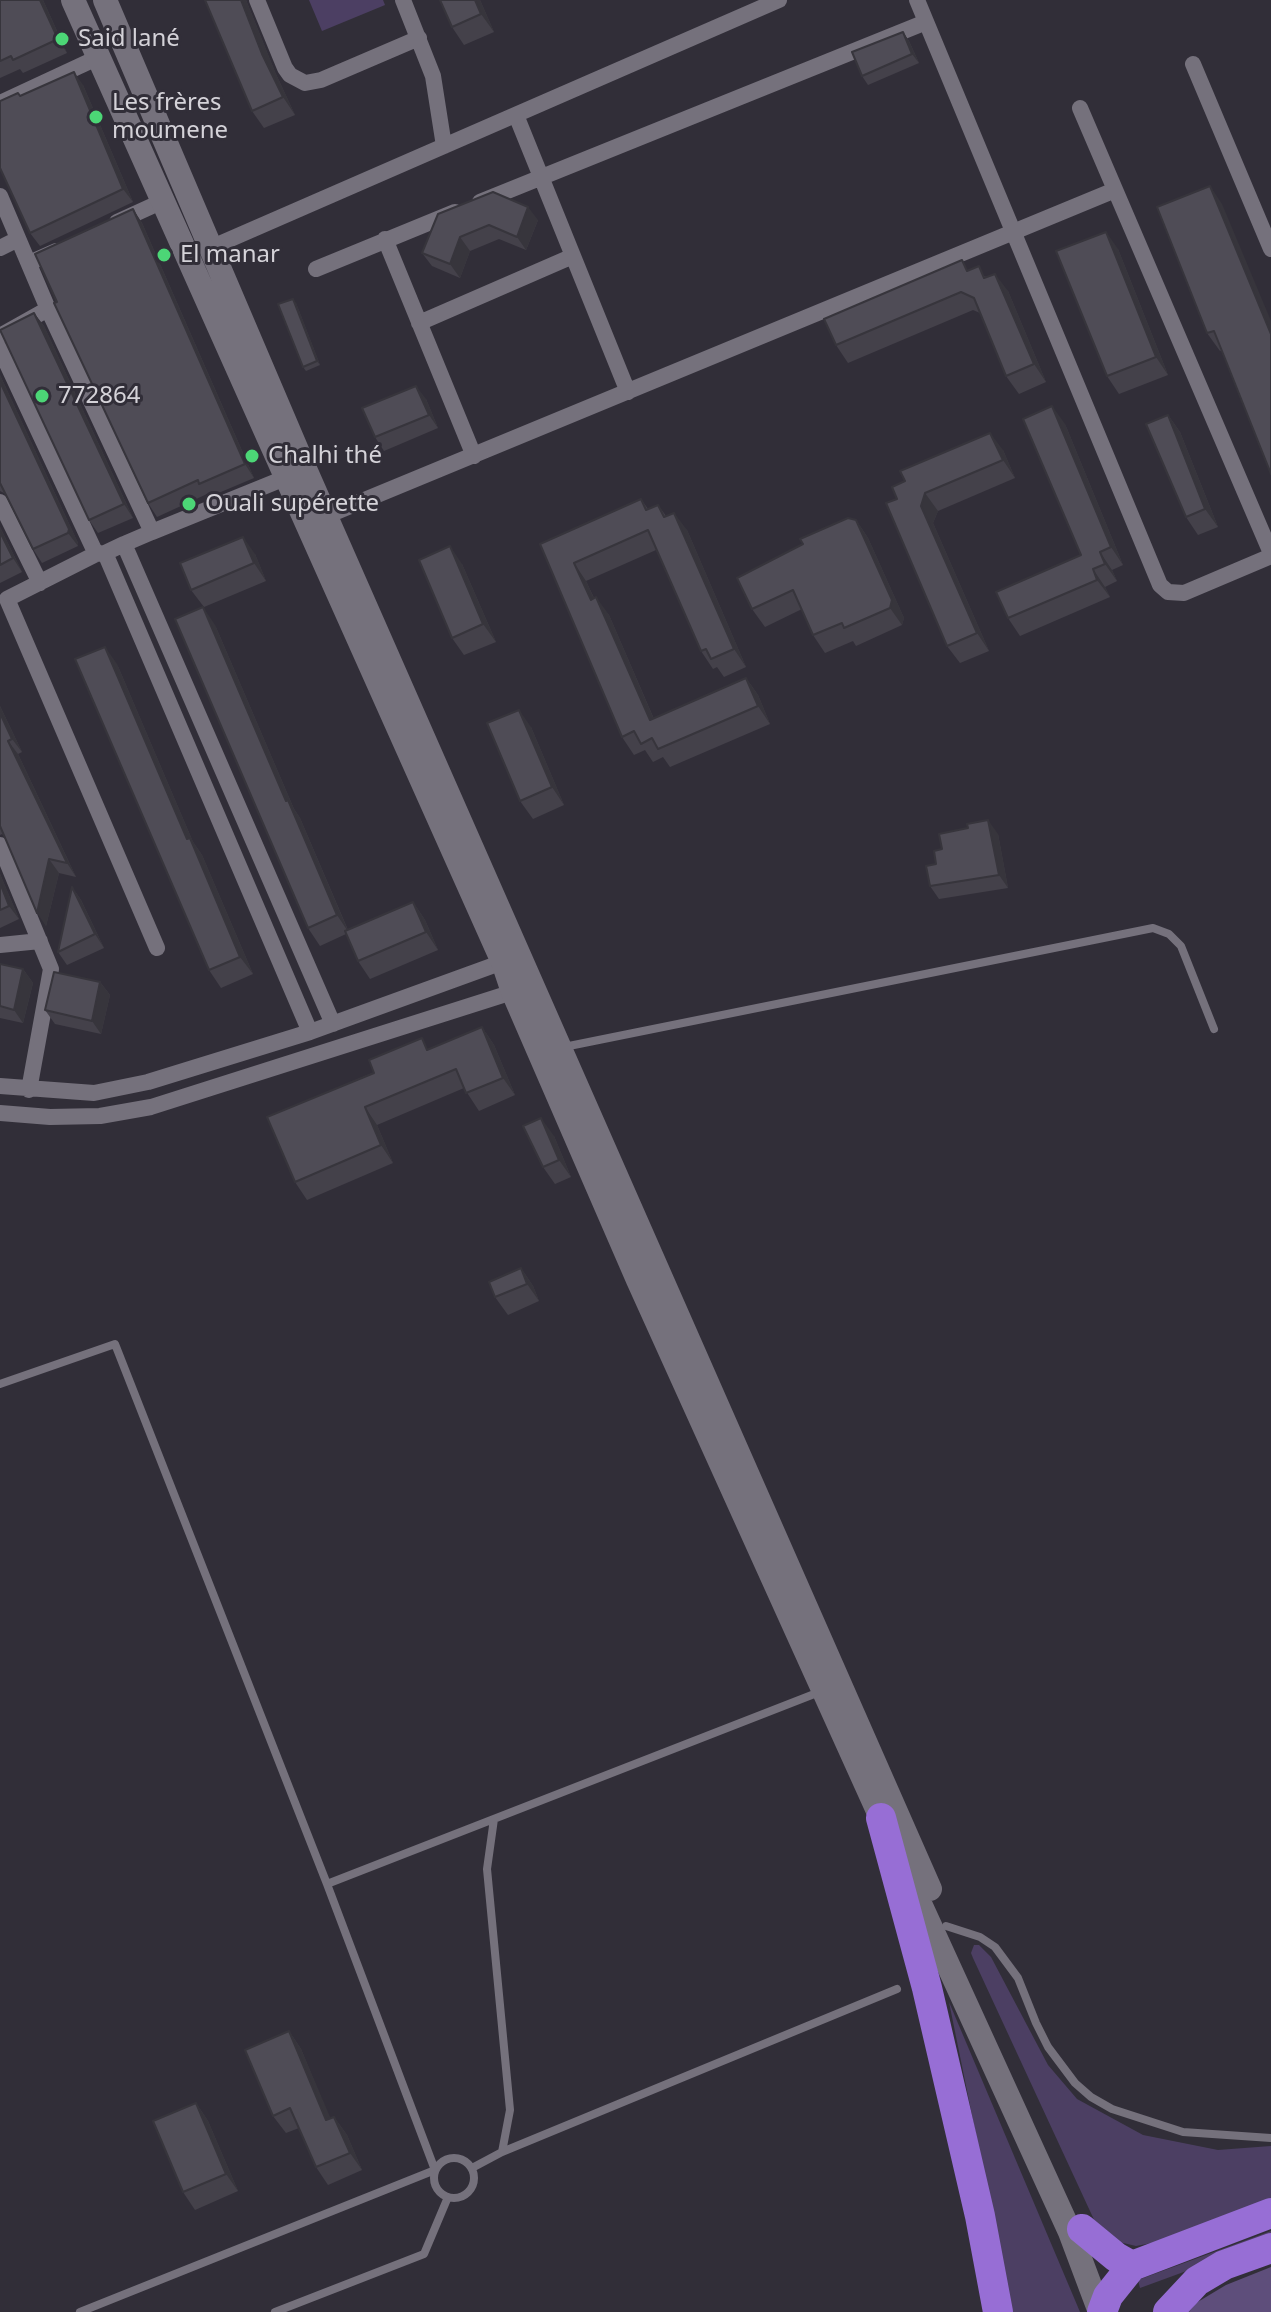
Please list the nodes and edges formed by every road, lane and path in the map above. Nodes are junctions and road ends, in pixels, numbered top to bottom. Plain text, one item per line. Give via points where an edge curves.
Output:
1 (73, 0) edge
2 (105, 0) edge
3 (257, 0) edge
4 (403, 0) edge
5 (779, 0) edge
6 (917, 0) edge
7 (926, 22) junction
8 (419, 38) junction
9 (99, 57) junction
10 (1193, 64) dead end
11 (0, 103) edge
12 (1080, 108) dead end
13 (516, 115) junction
14 (444, 146) junction
15 (542, 178) junction
16 (1115, 190) junction
17 (0, 196) edge
18 (163, 201) junction
19 (96, 232) edge
20 (1013, 232) junction
21 (18, 239) junction
22 (385, 239) junction
23 (69, 245) edge
24 (0, 248) edge
25 (210, 248) junction
26 (1271, 249) edge
27 (573, 256) junction
28 (29, 263) junction
29 (316, 269) dead end
30 (48, 309) junction
31 (419, 323) junction
32 (0, 336) edge
33 (0, 349) edge
34 (628, 392) junction
35 (474, 456) junction
36 (285, 478) junction
37 (0, 502) edge
38 (326, 516) junction
39 (152, 532) junction
40 (124, 544) junction
41 (101, 554) junction
42 (1271, 554) edge
43 (40, 583) junction
44 (0, 845) edge
45 (40, 941) junction
46 (0, 945) edge
47 (157, 948) dead end
48 (511, 959) junction
49 (522, 989) junction
50 (333, 1024) junction
51 (1214, 1029) dead end
52 (310, 1032) junction
53 (550, 1052) junction
54 (0, 1086) edge
55 (29, 1090) junction
56 (0, 1113) edge
57 (0, 1384) edge
58 (832, 1686) junction
59 (881, 1818) junction
60 (494, 1819) junction
61 (327, 1884) junction
62 (946, 1926) junction
63 (897, 1989) dead end
64 (1271, 2138) edge
65 (502, 2152) junction
66 (472, 2168) junction
67 (435, 2170) junction
68 (448, 2197) junction
69 (1271, 2213) edge
70 (1082, 2229) junction
71 (1271, 2248) edge
72 (1132, 2266) junction
73 (1106, 2308) edge
74 (80, 2312) edge
75 (275, 2312) edge
76 (998, 2312) edge
77 (1168, 2312) edge

1 - 9 main road
2 - 25 main road
3 - 8 street via 285,68 305,83
4 - 8 street
5 - 13 street
6 - 7 street
7 - 15 street
7 - 20 street
8 - 14 street via 433,76
9 - 11 street
9 - 18 main road
10 - 26 street
12 - 16 street
13 - 14 street
13 - 15 street
14 - 25 street
15 - 22 street
15 - 27 street
16 - 20 street
16 - 42 street
17 - 21 street
18 - 19 street
18 - 36 main road
20 - 34 street
20 - 42 street via 1160,585 1179,594
21 - 24 street
21 - 28 street
22 - 29 street
22 - 31 street
23 - 28 street
25 - 38 main road
27 - 31 street
27 - 34 street
28 - 30 street
30 - 32 street
30 - 39 street
31 - 35 street
33 - 41 street
34 - 35 street
35 - 38 street
36 - 39 street
36 - 48 main road
37 - 43 street
38 - 48 main road
39 - 40 street
40 - 41 street
40 - 50 street
41 - 43 street
41 - 52 street
43 - 47 street via 7,599
44 - 45 street
45 - 46 street
45 - 55 street via 51,969
48 - 49 main road
48 - 50 street
49 - 53 main road
49 - 56 street via 151,1107 100,1116
50 - 52 street
51 - 53 lane via 1181,946 1153,928
52 - 55 street via 148,1082 94,1093
53 - 58 main road via 638,1280
54 - 55 street
57 - 61 lane via 115,1344
58 - 59 main road
58 - 60 lane
58 - 62 main road
59 - 73 main road
59 - 76 highway via 927,1988
60 - 61 lane
60 - 65 lane via 487,1869 510,2110
61 - 67 lane
62 - 64 lane via 995,1947 1018,1978 1048,2047 1091,2097 1183,2132
62 - 70 main road
63 - 65 lane
65 - 66 lane
66 - 67 lane via 456,2157 443,2160
66 - 68 lane via 474,2182 467,2193
67 - 68 lane via 437,2190
67 - 74 lane
68 - 75 lane via 424,2254
69 - 72 highway
70 - 72 highway
70 - 73 main road
71 - 77 highway via 1197,2281
72 - 73 highway

